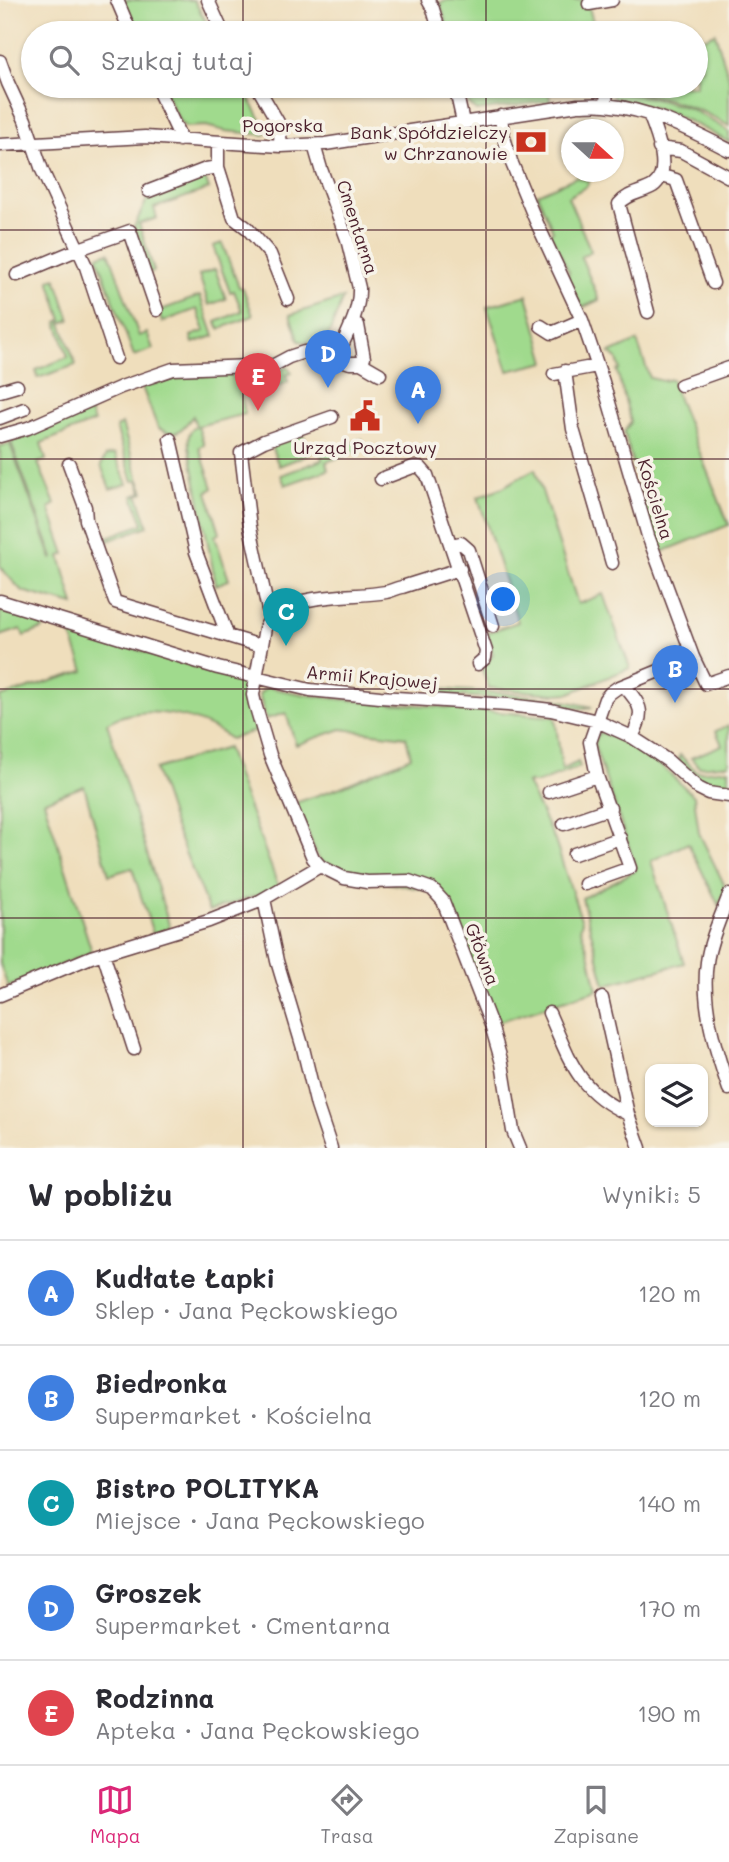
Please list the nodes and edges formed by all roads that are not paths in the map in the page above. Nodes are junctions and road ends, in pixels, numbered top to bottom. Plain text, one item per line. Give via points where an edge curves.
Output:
1 (117, 0) edge
2 (208, 0) edge
3 (428, 0) edge
4 (612, 0) edge
5 (589, 4) dead end
6 (126, 21) edge
7 (218, 21) edge
8 (436, 21) edge
9 (0, 61) edge
10 (162, 98) edge
11 (264, 98) edge
12 (458, 98) edge
13 (600, 98) edge
14 (611, 98) edge
15 (649, 114) junction
16 (501, 117) junction
17 (463, 122) junction
18 (179, 139) junction
19 (218, 142) junction
20 (34, 144) junction
21 (0, 145) edge
22 (314, 145) junction
23 (281, 146) junction
24 (659, 148) junction
25 (729, 150) edge
26 (218, 167) junction
27 (662, 176) junction
28 (729, 177) edge
29 (149, 191) dead end
30 (79, 248) junction
31 (17, 275) dead end
32 (713, 284) dead end
33 (288, 299) dead end
34 (157, 310) dead end
35 (648, 312) dead end
36 (582, 320) junction
37 (358, 325) dead end
38 (541, 326) dead end
39 (116, 358) dead end
40 (335, 359) junction
41 (361, 363) junction
42 (597, 366) junction
43 (729, 368) edge
44 (380, 373) dead end
45 (681, 385) dead end
46 (17, 386) dead end
47 (0, 391) edge
48 (24, 409) dead end
49 (332, 417) dead end
50 (0, 418) edge
51 (0, 436) edge
52 (170, 439) dead end
53 (69, 464) dead end
54 (381, 480) dead end
55 (451, 545) junction
56 (612, 563) dead end
57 (460, 569) junction
58 (0, 601) edge
59 (270, 619) junction
60 (493, 626) dead end
61 (227, 634) junction
62 (261, 646) junction
63 (693, 657) junction
64 (478, 664) dead end
65 (729, 676) edge
66 (256, 677) junction
67 (624, 685) junction
68 (597, 720) junction
69 (632, 737) junction
70 (597, 776) junction
71 (549, 792) dead end
72 (729, 796) edge
73 (610, 808) junction
74 (564, 824) dead end
75 (620, 838) junction
76 (574, 854) dead end
77 (320, 866) junction
78 (585, 884) dead end
79 (729, 895) edge
80 (264, 899) junction
81 (103, 953) junction
82 (0, 995) edge
83 (602, 998) dead end
84 (549, 1013) dead end
85 (134, 1049) dead end
86 (729, 1088) edge
87 (628, 1114) junction
88 (331, 1148) edge
89 (520, 1148) edge
90 (640, 1148) edge

1 - 6 street
2 - 7 street
3 - 8 street
4 - 5 street
9 - 20 street
10 - 18 street
11 - 23 street via 279,124
12 - 17 street
13 - 16 street, Pogorska
14 - 15 street, Pogorska
15 - 24 street
15 - 25 street, Pogorska
16 - 17 street, Pogorska
16 - 36 street, Kościelna via 511,161
17 - 22 street, Pogorska
18 - 19 street, Pogorska
18 - 20 street, Pogorska
19 - 23 street, Pogorska
19 - 26 street
20 - 21 street, Pogorska
20 - 30 street
22 - 23 street, Pogorska
22 - 40 street, Cmentarna via 359,288 355,311
24 - 27 street
24 - 28 street via 681,151
26 - 29 street
26 - 33 street via 234,218 270,254
27 - 32 street via 676,180
27 - 35 street via 619,204
30 - 31 street
30 - 34 street via 130,231
30 - 39 street
36 - 38 street via 552,333
36 - 42 street, Kościelna
37 - 41 street
40 - 41 street
40 - 51 street via 304,352 274,365 173,369
41 - 44 street
42 - 56 street via 559,373
42 - 63 street, Kościelna via 648,536
43 - 45 street
46 - 47 street
48 - 50 street
49 - 59 street via 241,453 250,527
52 - 61 street via 196,552
53 - 61 street via 115,602
54 - 55 street via 420,467 427,475
55 - 57 street
55 - 60 street via 461,543 469,550
57 - 59 street via 386,592 307,601 286,607
57 - 64 street via 486,651
58 - 66 street, Armii Krajowej
59 - 62 street
61 - 62 street
62 - 66 street
63 - 65 street, Kościelna via 706,684
63 - 67 street
66 - 68 street, Armii Krajowej via 310,690 519,706
66 - 77 street via 253,695 270,755
67 - 68 street via 605,699
67 - 69 street via 640,707
68 - 69 street, Armii Krajowej
68 - 70 street via 590,742
69 - 72 street, Armii Krajowej via 698,788
70 - 71 street
70 - 73 street
73 - 74 street
73 - 75 street
75 - 76 street
75 - 78 street via 629,868
77 - 80 street
77 - 89 street, Główna via 354,881 417,883 432,889 443,901 491,1025
79 - 86 street via 706,970 709,1017
80 - 81 street
80 - 88 street via 277,961
81 - 82 street
81 - 85 street
83 - 87 street
84 - 87 street via 576,1073 597,1096
87 - 90 street

